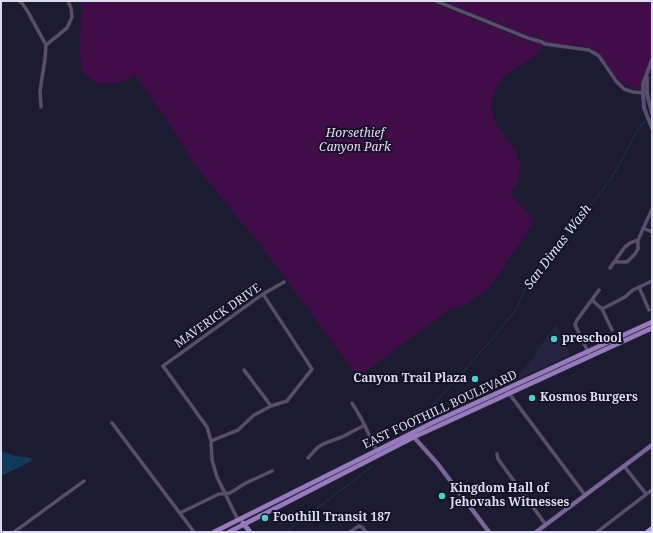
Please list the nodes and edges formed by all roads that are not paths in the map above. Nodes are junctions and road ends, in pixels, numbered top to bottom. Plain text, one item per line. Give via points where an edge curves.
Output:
1 (19, 1) edge
2 (68, 1) edge
3 (436, 1) edge
4 (46, 45) junction
5 (652, 60) edge
6 (647, 75) junction
7 (643, 93) junction
8 (647, 94) junction
9 (41, 106) dead end
10 (652, 113) edge
11 (652, 128) edge
12 (652, 209) edge
13 (643, 228) junction
14 (652, 232) edge
15 (638, 240) junction
16 (615, 262) junction
17 (610, 268) dead end
18 (652, 281) edge
19 (284, 282) dead end
20 (639, 287) junction
21 (599, 290) dead end
22 (263, 294) junction
23 (592, 300) junction
24 (602, 309) junction
25 (649, 310) dead end
26 (652, 322) edge
27 (652, 328) edge
28 (612, 330) dead end
29 (588, 354) junction
30 (244, 370) dead end
31 (507, 392) junction
32 (352, 403) dead end
33 (271, 406) junction
34 (112, 423) dead end
35 (365, 425) junction
36 (412, 435) junction
37 (211, 441) junction
38 (652, 445) edge
39 (378, 452) junction
40 (497, 454) dead end
41 (308, 458) dead end
42 (624, 466) junction
43 (272, 471) dead end
44 (84, 481) dead end
45 (652, 490) edge
46 (225, 494) junction
47 (646, 494) junction
48 (585, 495) junction
49 (180, 514) junction
50 (238, 520) junction
51 (245, 524) junction
52 (546, 525) junction
53 (240, 527) junction
54 (652, 529) edge
55 (14, 532) edge
56 (194, 532) edge
57 (214, 532) edge
58 (229, 532) edge
59 (243, 532) edge
60 (250, 532) edge
61 (350, 532) edge
62 (366, 532) edge
63 (489, 532) edge
64 (536, 532) edge
65 (596, 532) edge
66 (648, 532) edge

1 - 4 street
2 - 4 street via 72,8 72,17 67,28
3 - 7 street via 545,44 589,50 599,56 624,89
4 - 9 street via 40,91
5 - 6 street
6 - 7 street
6 - 8 street
7 - 8 street
7 - 11 street via 644,108
8 - 10 street
12 - 13 street
13 - 14 street
13 - 15 street
15 - 16 street via 624,248
15 - 16 street via 638,249 627,262
16 - 17 street
18 - 20 street
19 - 22 street, MAVERICK DRIVE
20 - 24 street
20 - 25 street
21 - 23 street
22 - 33 street via 312,368 287,400
22 - 37 street, MAVERICK DRIVE via 163,366 207,427
23 - 24 street
23 - 29 street via 576,325
24 - 28 street
26 - 29 main road, EAST FOOTHILL BOULEVARD
27 - 29 main road, EAST FOOTHILL BOULEVARD
29 - 31 main road, EAST FOOTHILL BOULEVARD
30 - 33 street
31 - 36 main road, EAST FOOTHILL BOULEVARD
31 - 48 street
32 - 35 street
33 - 37 street via 254,415 238,430
34 - 49 street
35 - 39 street
35 - 41 street via 322,444
36 - 39 main road, EAST FOOTHILL BOULEVARD
36 - 63 main road
37 - 46 street via 216,477
38 - 42 main road
39 - 50 main road, EAST FOOTHILL BOULEVARD
39 - 51 main road, EAST FOOTHILL BOULEVARD
40 - 52 street via 498,459
42 - 47 street
42 - 48 main road
43 - 46 street
44 - 55 street
45 - 47 street
46 - 49 street via 219,494
46 - 50 street
47 - 65 street
48 - 52 main road
49 - 56 street
50 - 51 main road
50 - 53 main road
50 - 57 main road, EAST FOOTHILL BOULEVARD
51 - 53 main road, EAST FOOTHILL BOULEVARD
51 - 60 main road
52 - 64 main road
53 - 58 main road, EAST FOOTHILL BOULEVARD
53 - 59 main road
54 - 66 highway
61 - 62 street via 359,526

